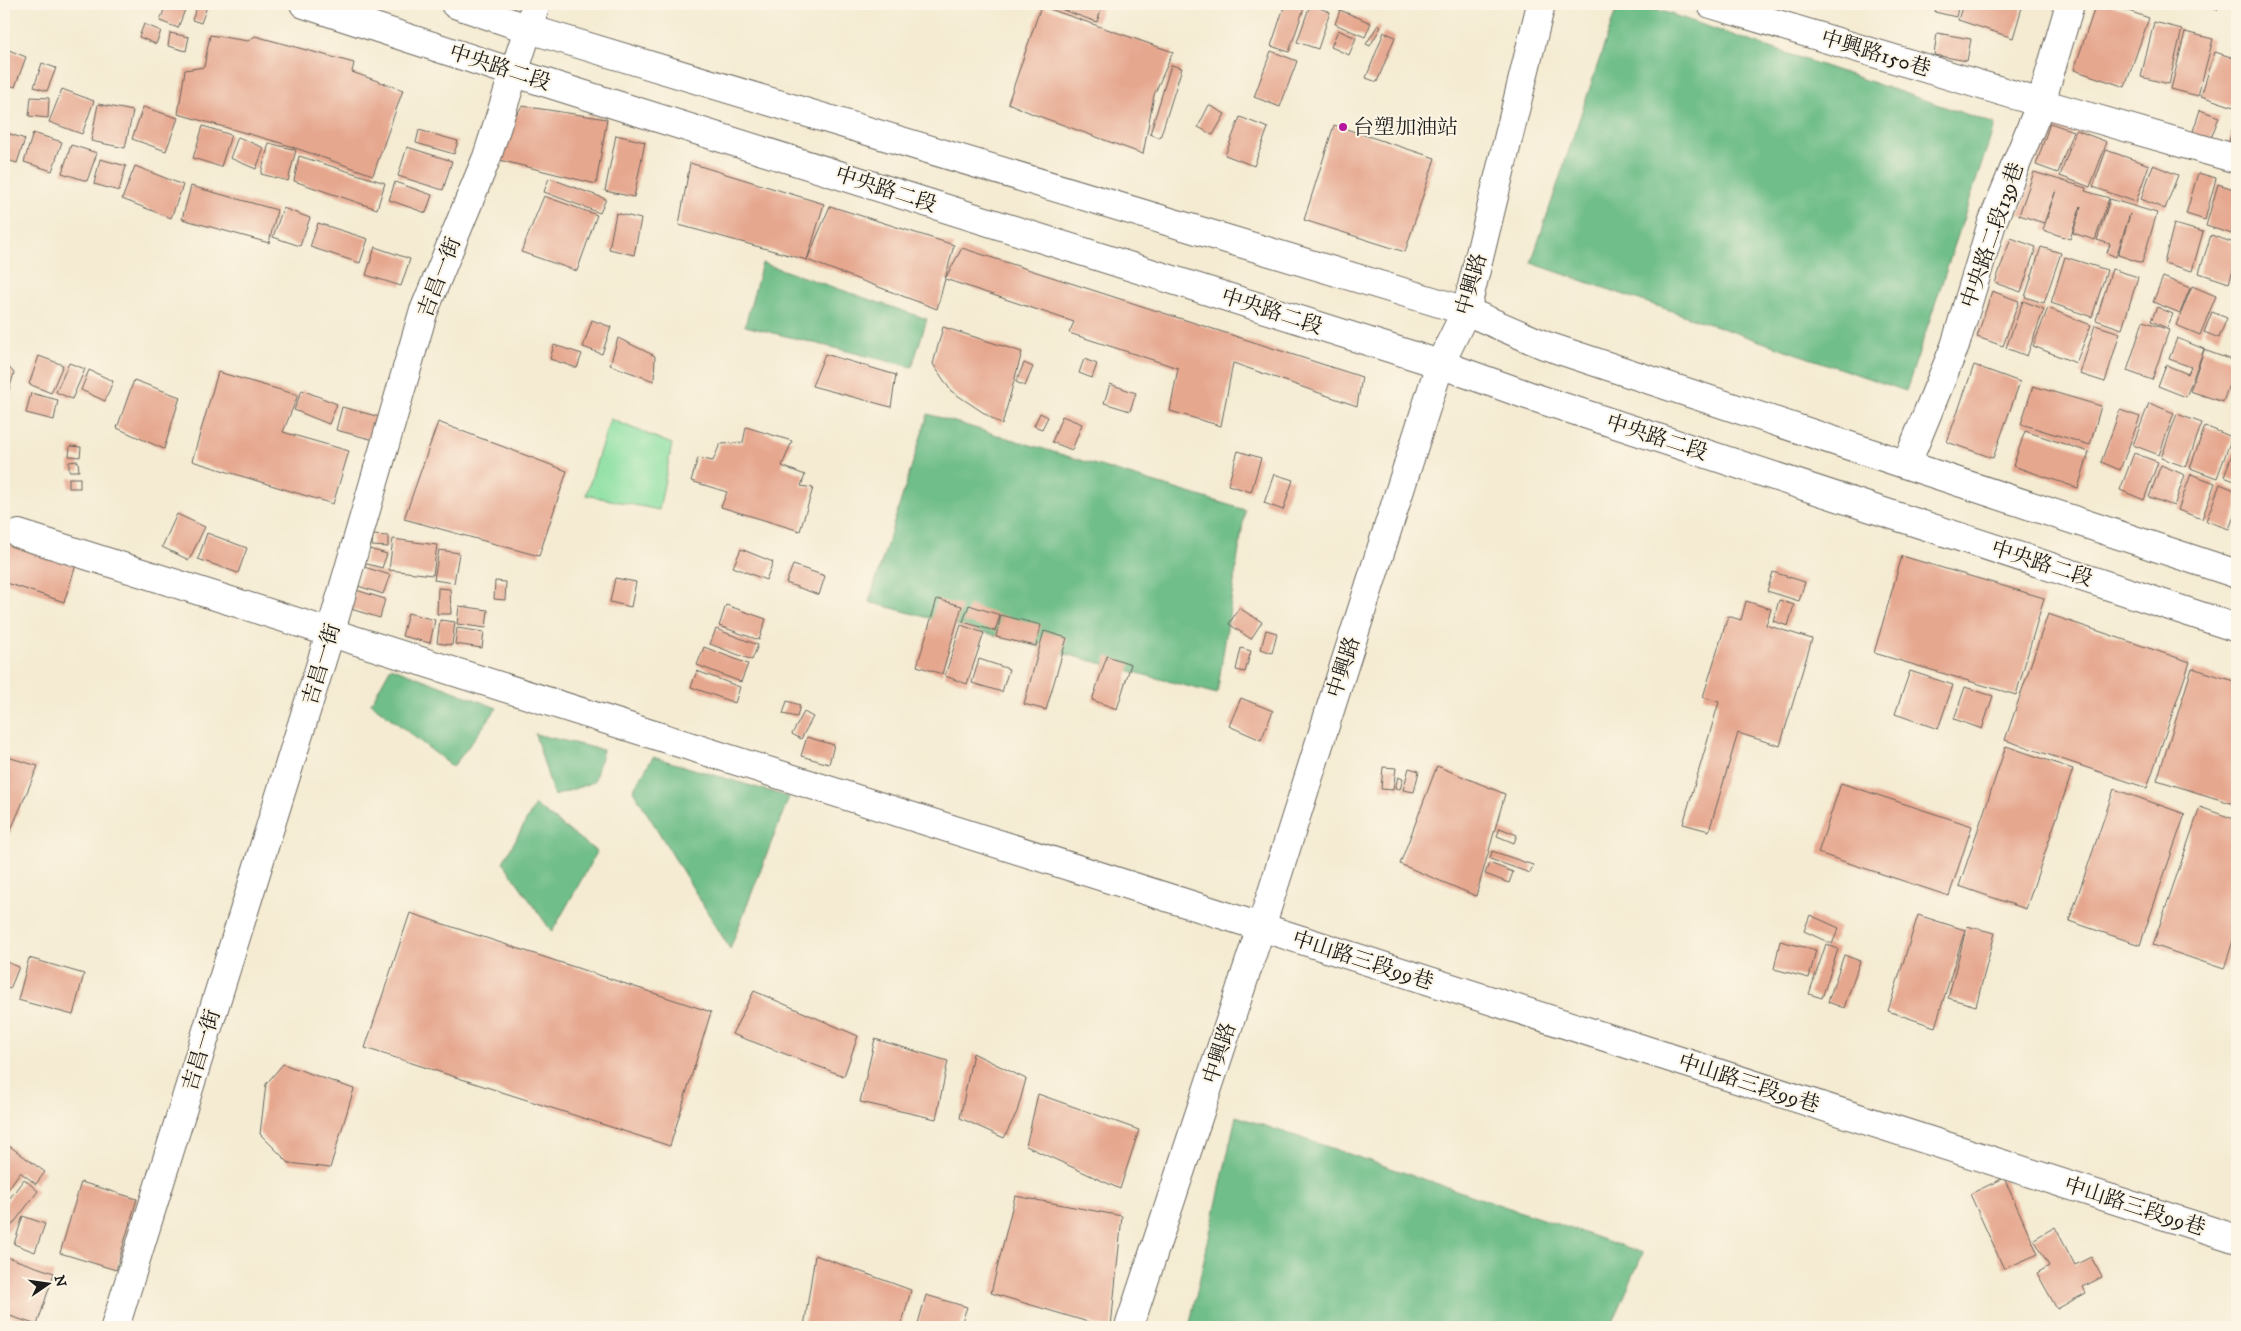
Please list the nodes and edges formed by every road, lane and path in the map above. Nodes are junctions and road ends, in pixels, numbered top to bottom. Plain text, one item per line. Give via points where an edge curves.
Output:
1 (304, 4) edge
2 (455, 4) edge
3 (1541, 4) edge
4 (1711, 4) edge
5 (2070, 4) edge
6 (533, 16) edge
7 (515, 73) junction
8 (2041, 103) junction
9 (2237, 158) edge
10 (1466, 312) junction
11 (1440, 364) junction
12 (1907, 463) junction
13 (19, 534) dead end
14 (2237, 574) edge
15 (2237, 628) edge
16 (330, 634) junction
17 (1261, 927) junction
18 (2237, 1239) edge
19 (114, 1327) edge
20 (1129, 1327) edge

1 - 7 street, 中央路二段
2 - 6 street
3 - 10 street, 中興路
4 - 8 street, 中興路150巷
5 - 8 street, 中央路二段139巷
6 - 7 street, 吉昌一街
6 - 10 street
7 - 11 street, 中央路二段
7 - 16 street, 吉昌一街 via 487,156 423,314
8 - 9 street, 中興路150巷
8 - 12 street, 中央路二段139巷 via 1992,223 1954,346
10 - 11 street, 中興路
10 - 12 street via 1544,345
11 - 15 street, 中央路二段
11 - 17 street, 中興路
12 - 14 street
13 - 16 street, 中山路三段99巷
16 - 17 street, 中山路三段99巷
16 - 19 street, 吉昌一街
17 - 18 street, 中山路三段99巷
17 - 20 street, 中興路

